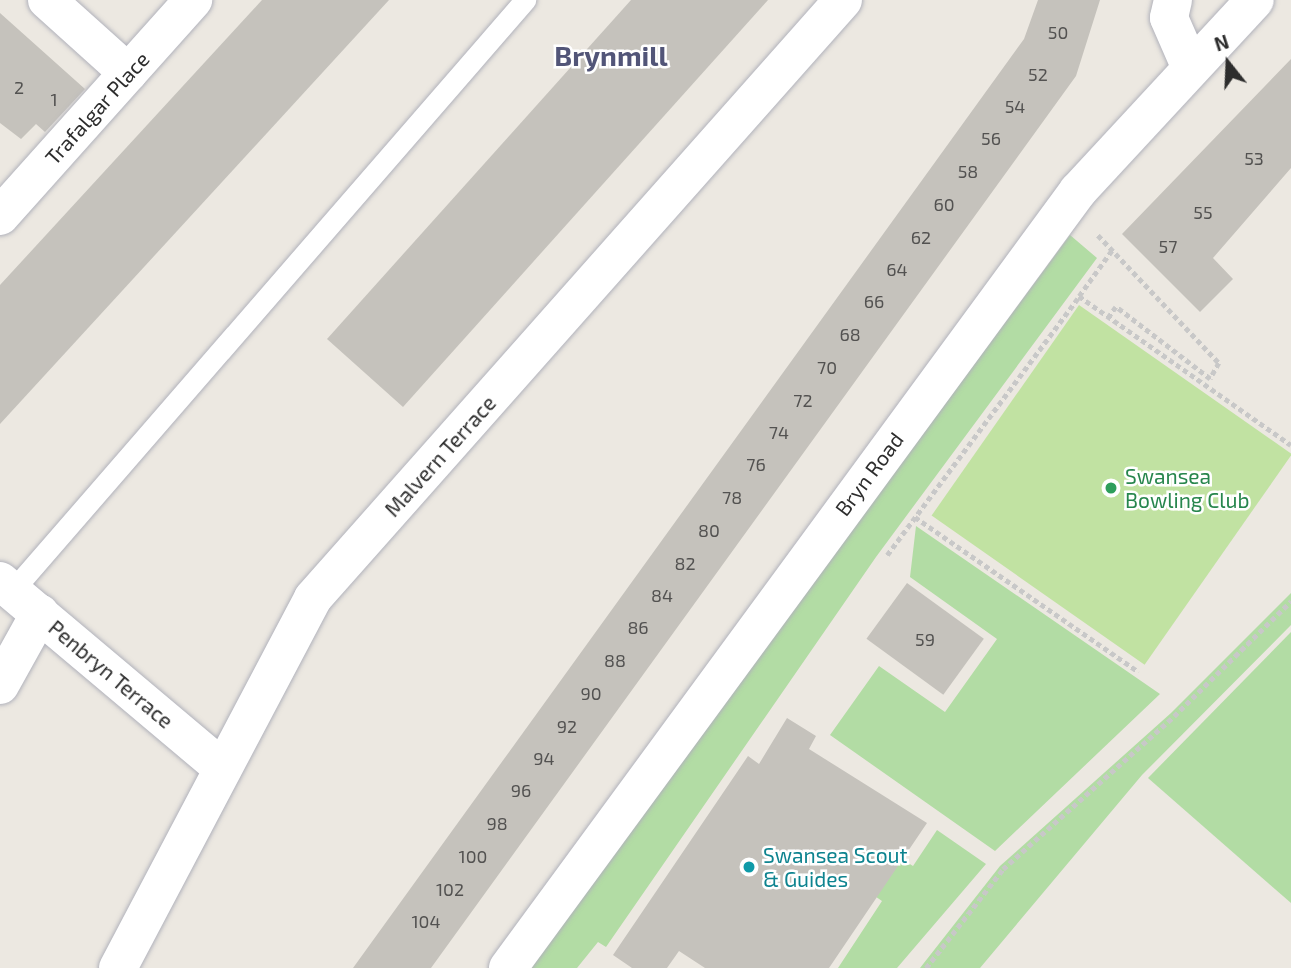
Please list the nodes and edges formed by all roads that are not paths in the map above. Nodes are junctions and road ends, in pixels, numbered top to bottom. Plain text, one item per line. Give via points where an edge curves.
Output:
1 (47, 0) edge
2 (193, 0) edge
3 (525, 0) edge
4 (843, 0) edge
5 (1173, 0) edge
6 (1255, 0) edge
7 (1190, 66) junction
8 (128, 73) junction
9 (0, 216) edge
10 (17, 595) edge
11 (0, 685) edge
12 (222, 768) junction
13 (118, 968) edge
14 (508, 968) edge

1 - 8 street
2 - 8 street, Trafalgar Place
3 - 10 lane
4 - 12 street, Malvern Terrace via 313,598
5 - 7 street via 1168,18
6 - 7 street, Bryn Road
7 - 14 street, Bryn Road via 1069,205
8 - 9 street, Trafalgar Place
10 - 11 street
10 - 12 street, Penbryn Terrace
12 - 13 street, Malvern Terrace

